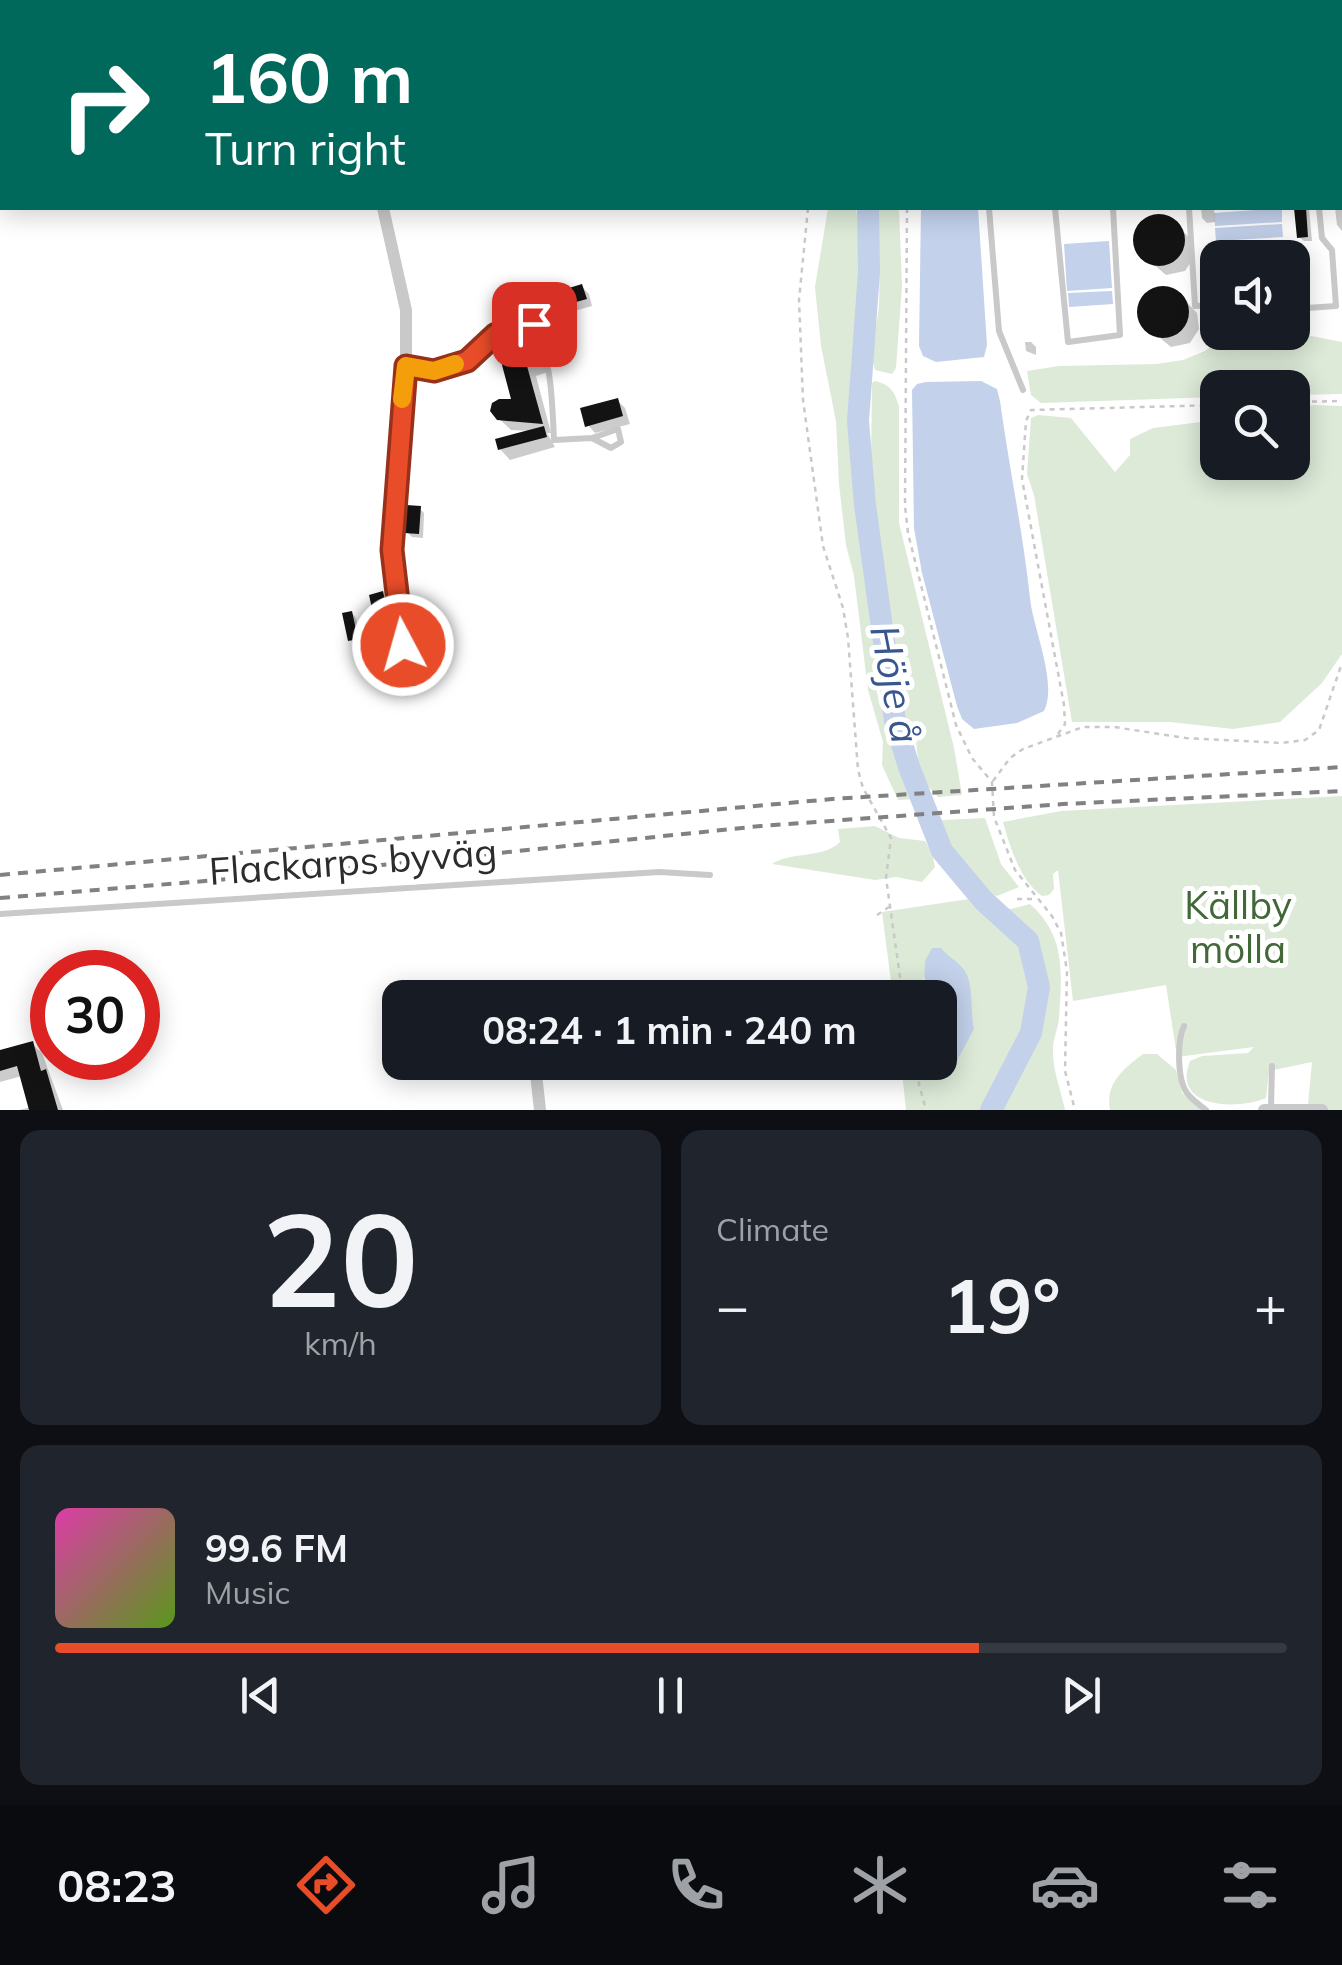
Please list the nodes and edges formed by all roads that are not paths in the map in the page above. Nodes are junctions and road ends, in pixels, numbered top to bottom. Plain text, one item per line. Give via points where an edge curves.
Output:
1 (383, 210) edge
2 (989, 210) edge
3 (1055, 210) edge
4 (1112, 210) edge
5 (1189, 210) edge
6 (1319, 210) edge
7 (1200, 306) edge
8 (1310, 308) edge
9 (406, 366) junction
10 (1023, 390) road end
11 (592, 438) dead end
12 (403, 645) dead end
13 (710, 875) dead end
14 (0, 914) edge
15 (1184, 1026) dead end
16 (1272, 1066) dead end
17 (537, 1080) edge
18 (1272, 1109) edge
19 (540, 1110) edge
20 (1206, 1110) edge
21 (1264, 1110) edge
22 (1322, 1110) edge

1 - 9 street via 406,310
2 - 10 lane via 999,331
3 - 4 lane via 1068,342 1120,335
5 - 7 lane
6 - 8 lane via 1322,238 1332,250 1336,306
9 - 11 lane via 434,371 467,361 496,334 534,324 552,386 554,440
9 - 12 street via 392,550
13 - 14 lane, Flackarps byväg via 659,872
15 - 20 lane via 1182,1082
16 - 18 lane
17 - 19 street
18 - 21 street
18 - 22 street

